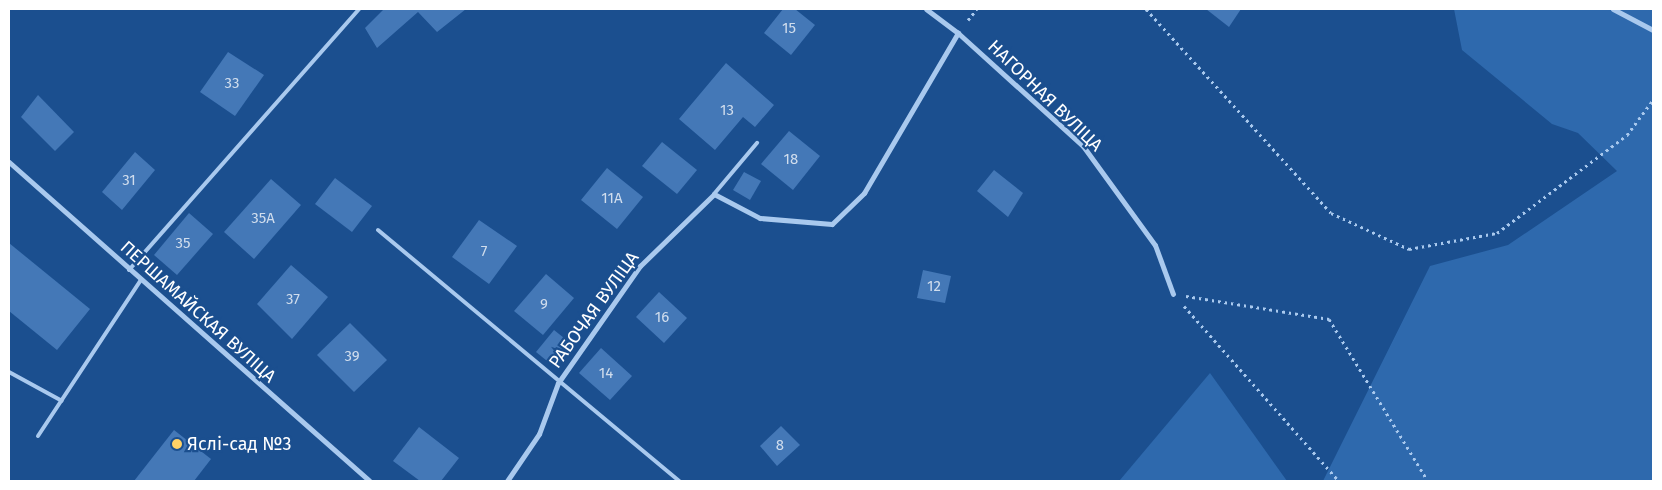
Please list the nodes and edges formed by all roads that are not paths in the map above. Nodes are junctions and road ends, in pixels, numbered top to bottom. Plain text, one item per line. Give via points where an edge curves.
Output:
1 (359, 9) edge
2 (926, 9) edge
3 (1612, 9) edge
4 (1653, 30) edge
5 (958, 33) junction
6 (757, 143) dead end
7 (9, 162) edge
8 (714, 194) junction
9 (378, 230) dead end
10 (129, 270) junction
11 (141, 280) junction
12 (1173, 294) road end
13 (9, 372) edge
14 (558, 383) junction
15 (62, 401) junction
16 (38, 436) dead end
17 (369, 481) edge
18 (508, 481) edge
19 (679, 481) edge

1 - 10 lane
2 - 5 street, НАГОРНАЯ ВУЛІЦА
3 - 4 street
5 - 8 street via 864,193 832,224 760,218
5 - 12 street, НАГОРНАЯ ВУЛІЦА via 1083,146 1155,245
6 - 8 lane
7 - 10 street, ПЕРШАМАЙСКАЯ ВУЛІЦА
8 - 14 street, РАБОЧАЯ ВУЛІЦА via 640,266
9 - 14 lane
10 - 11 street, ПЕРШАМАЙСКАЯ ВУЛІЦА
11 - 15 lane
11 - 17 street, ПЕРШАМАЙСКАЯ ВУЛІЦА
13 - 15 lane
14 - 18 street, РАБОЧАЯ ВУЛІЦА via 539,434
14 - 19 lane
15 - 16 lane

